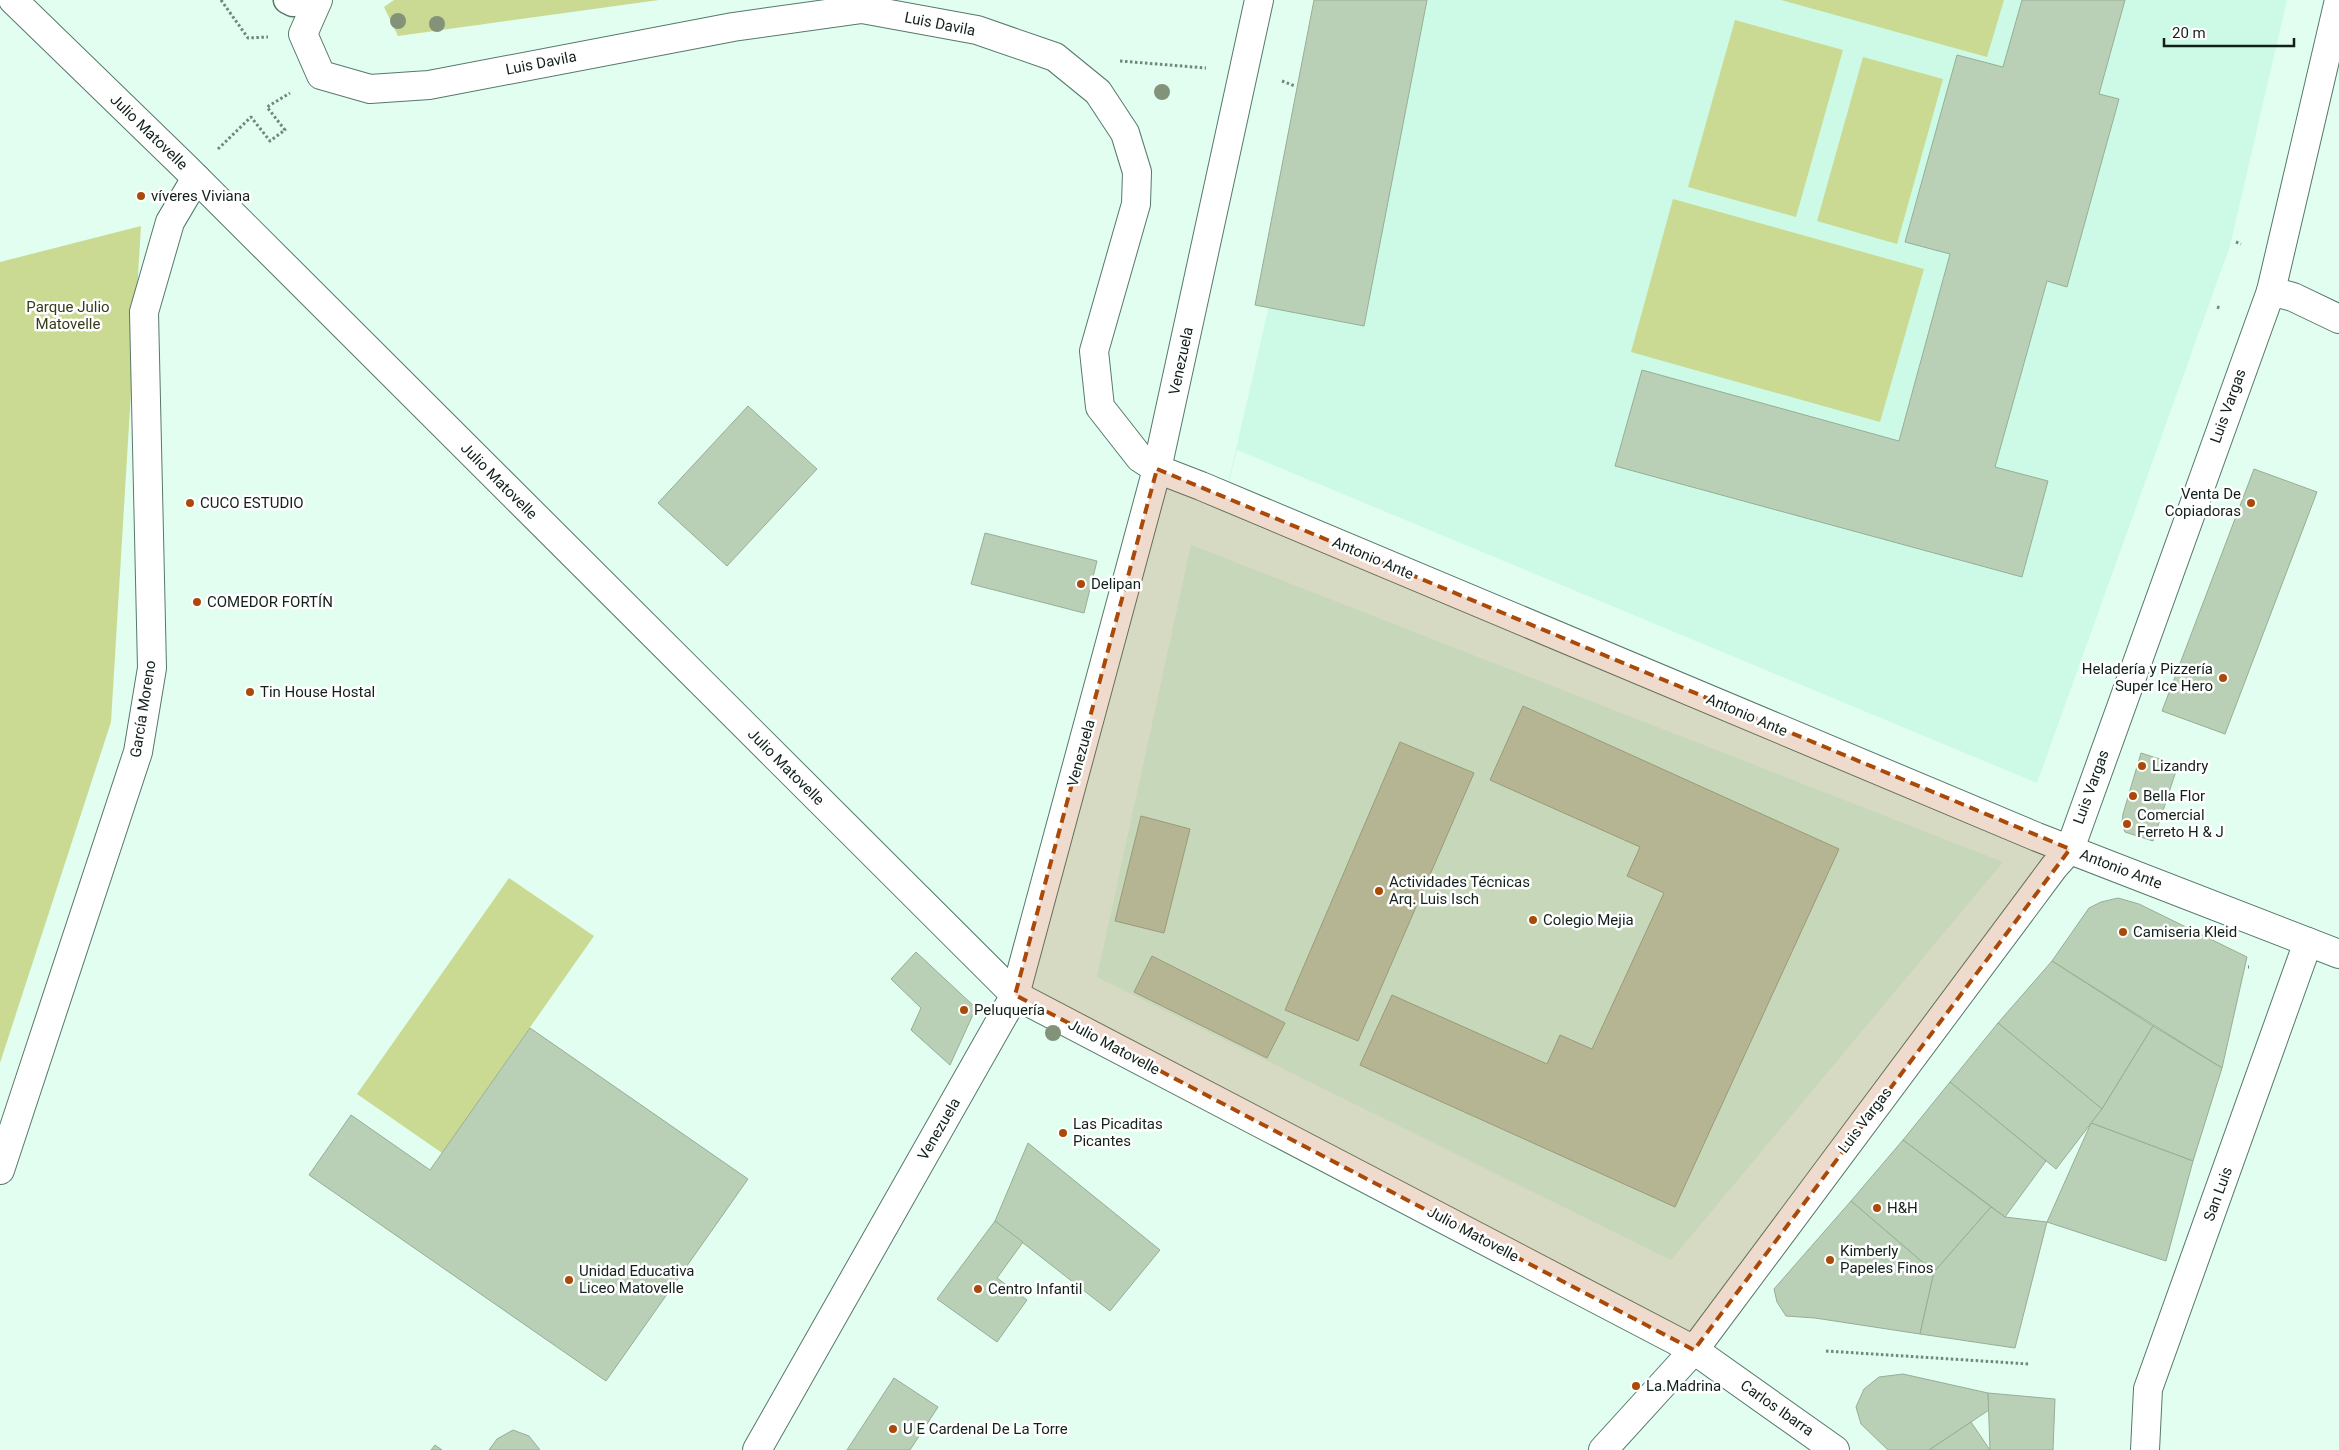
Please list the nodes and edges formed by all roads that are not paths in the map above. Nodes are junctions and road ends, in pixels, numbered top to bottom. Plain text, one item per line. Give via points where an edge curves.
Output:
1 (13, 0) edge
2 (287, 0) edge
3 (318, 0) edge
4 (1259, 0) edge
5 (2339, 0) edge
6 (862, 4) edge
7 (196, 178) junction
8 (2271, 291) junction
9 (2339, 319) edge
10 (1157, 469) junction
11 (2070, 850) junction
12 (2308, 942) junction
13 (2339, 954) edge
14 (1016, 995) junction
15 (0, 1170) edge
16 (1694, 1350) junction
17 (757, 1450) edge
18 (1603, 1450) edge
19 (1836, 1450) edge
20 (2144, 1450) edge

1 - 7 street, Julio Matovelle
2 - 3 lane via 293,3
3 - 6 street, Luis Davila via 303,34 321,75 370,89 429,86
4 - 10 street, Venezuela
5 - 8 street, Luis Vargas
6 - 10 street, Luis Davila via 977,30 1055,57 1098,92 1126,133 1137,172 1136,204 1094,351 1100,407 1140,458
7 - 14 street, Julio Matovelle
7 - 15 street, García Moreno via 170,222 144,312 152,668 138,752
8 - 9 street via 2293,297
8 - 11 street, Luis Vargas
10 - 11 street, Antonio Ante
10 - 14 street, Venezuela
11 - 12 street, Antonio Ante
11 - 16 street, Luis Vargas via 2048,875
12 - 13 street, Antonio Ante
12 - 20 street, San Luis via 2148,1388
14 - 16 street, Julio Matovelle
14 - 17 street, Venezuela
16 - 18 street, Luis Vargas
16 - 19 street, Carlos Ibarra

